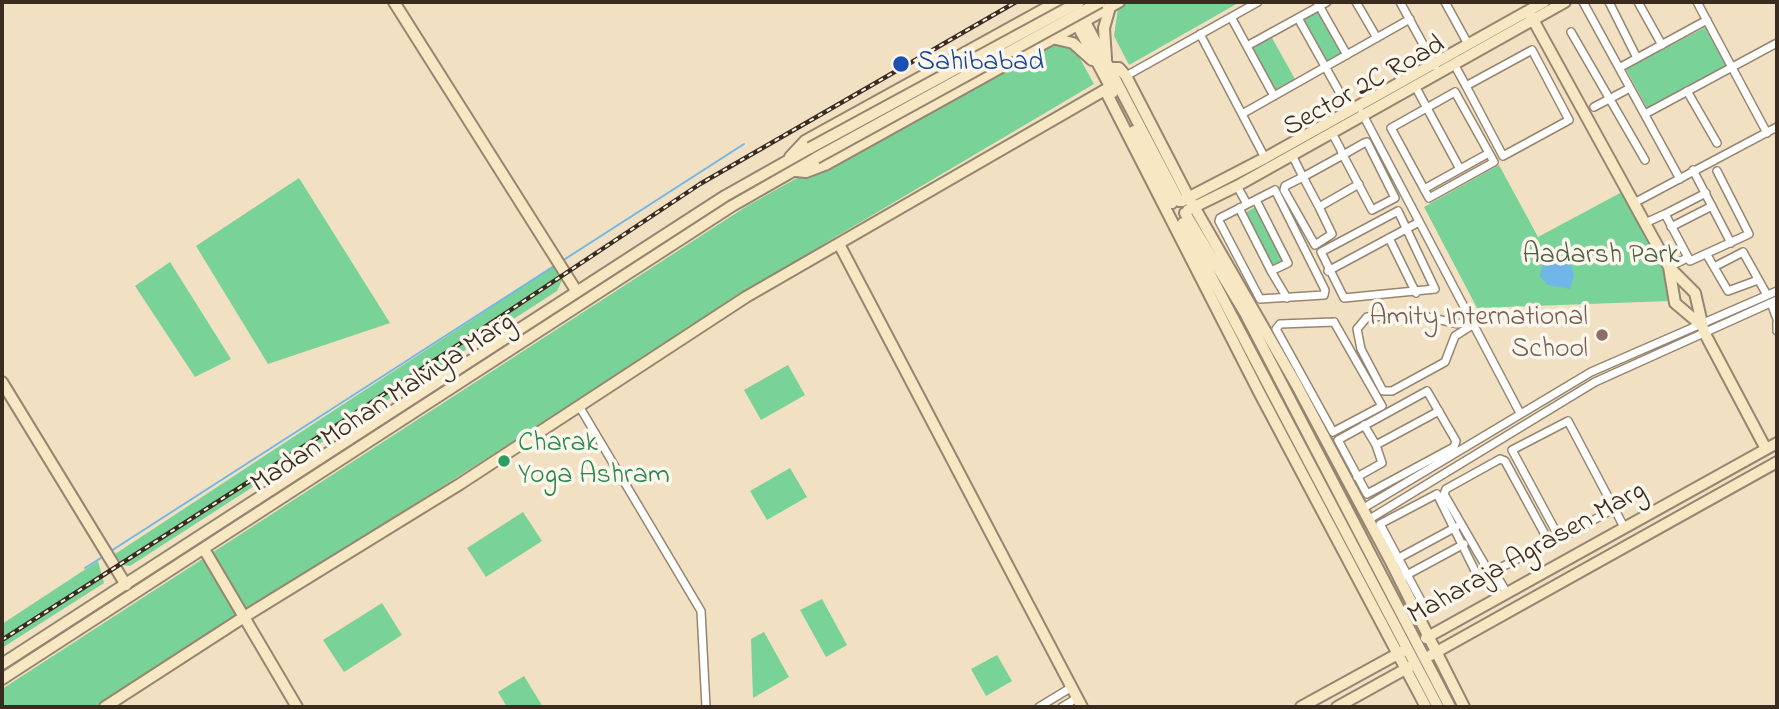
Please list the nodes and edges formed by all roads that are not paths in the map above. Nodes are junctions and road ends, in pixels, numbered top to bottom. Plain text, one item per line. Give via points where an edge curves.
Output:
1 (394, 2) edge
2 (1057, 2) edge
3 (1065, 2) edge
4 (1076, 2) edge
5 (1258, 2) edge
6 (1327, 2) edge
7 (1356, 2) edge
8 (1400, 2) edge
9 (1445, 2) edge
10 (1544, 2) edge
11 (1565, 2) edge
12 (1583, 2) edge
13 (1609, 2) edge
14 (1638, 2) edge
15 (1697, 2) edge
16 (1109, 3) edge
17 (1318, 4) edge
18 (1531, 15) junction
19 (1231, 17) junction
20 (1298, 18) junction
21 (1410, 19) junction
22 (1707, 20) junction
23 (1081, 24) junction
24 (1571, 32) dead end
25 (1200, 34) junction
26 (1377, 38) junction
27 (1056, 39) junction
28 (1777, 43) edge
29 (1468, 44) junction
30 (1662, 45) junction
31 (1247, 46) junction
32 (1347, 55) junction
33 (1637, 58) junction
34 (1454, 64) junction
35 (1105, 66) junction
36 (1325, 67) junction
37 (1732, 67) junction
38 (1436, 68) junction
39 (1619, 68) junction
40 (1126, 76) junction
41 (1415, 86) junction
42 (1465, 86) junction
43 (1107, 88) junction
44 (1630, 88) junction
45 (1687, 91) junction
46 (1275, 96) junction
47 (1609, 99) junction
48 (1426, 107) junction
49 (1594, 107) dead end
50 (1357, 110) junction
51 (1242, 114) junction
52 (1645, 114) junction
53 (1777, 127) edge
54 (1332, 133) junction
55 (1767, 133) junction
56 (1717, 143) dead end
57 (813, 153) junction
58 (1489, 153) junction
59 (1292, 155) junction
60 (1343, 155) junction
61 (1265, 158) junction
62 (789, 159) junction
63 (1645, 159) dead end
64 (1460, 169) junction
65 (1693, 170) junction
66 (793, 171) junction
67 (1717, 171) dead end
68 (1303, 177) junction
69 (1680, 179) junction
70 (1359, 184) junction
71 (1237, 186) junction
72 (1424, 189) junction
73 (1706, 193) junction
74 (1256, 200) junction
75 (1185, 203) junction
76 (1634, 203) junction
77 (1243, 206) junction
78 (1712, 206) junction
79 (1318, 207) junction
80 (1665, 214) junction
81 (1419, 222) junction
82 (1645, 223) junction
83 (1671, 227) junction
84 (1408, 228) junction
85 (1188, 232) junction
86 (1389, 238) junction
87 (1731, 243) junction
88 (839, 244) junction
89 (1185, 248) junction
90 (1707, 255) junction
91 (1687, 258) junction
92 (1669, 267) junction
93 (1714, 267) junction
94 (1272, 271) junction
95 (1328, 271) junction
96 (1758, 280) junction
97 (1777, 290) edge
98 (577, 292) junction
99 (1416, 293) junction
100 (1287, 298) junction
101 (1772, 299) edge
102 (1472, 321) junction
103 (1777, 321) edge
104 (1703, 328) junction
105 (1777, 331) edge
106 (1300, 381) junction
107 (2, 382) edge
108 (579, 406) junction
109 (1439, 411) junction
110 (1520, 413) junction
111 (1364, 425) junction
112 (1777, 443) edge
113 (1376, 445) junction
114 (1334, 446) junction
115 (1766, 449) junction
116 (1777, 463) edge
117 (1357, 477) junction
118 (1613, 509) junction
119 (1365, 514) junction
120 (1456, 527) junction
121 (1624, 527) junction
122 (1464, 544) junction
123 (204, 549) junction
124 (1395, 560) junction
125 (1494, 571) junction
126 (1403, 577) junction
127 (126, 585) junction
128 (1507, 593) junction
129 (244, 617) junction
130 (1430, 636) junction
131 (1408, 649) junction
132 (1436, 652) junction
133 (2, 664) edge
134 (1416, 664) junction
135 (2, 679) edge
136 (1077, 698) edge
137 (105, 707) edge
138 (297, 707) edge
139 (706, 707) edge
140 (1039, 707) edge
141 (1062, 707) edge
142 (1301, 707) edge
143 (1337, 707) edge
144 (1426, 707) edge
145 (1438, 707) edge
146 (1450, 707) edge
147 (1464, 707) edge

1 - 98 street
2 - 62 street via 805,141
3 - 23 street
4 - 23 street
4 - 57 street, bridge
5 - 19 street
6 - 17 street
7 - 26 street
8 - 21 street
9 - 29 street
10 - 18 street, Sector 2C Road
11 - 18 street, Sector 2C Road
12 - 39 street
13 - 33 street
14 - 30 street
15 - 22 street
16 - 23 street
16 - 35 street
16 - 57 street, bridge
17 - 20 street
17 - 32 street
18 - 29 street, Sector 2C Road
18 - 34 street, Sector 2C Road
18 - 76 street
19 - 25 street
19 - 31 street
20 - 31 street
20 - 36 street
21 - 26 street
21 - 38 street
22 - 30 street
22 - 37 street
23 - 27 street
23 - 35 street
24 - 47 street
25 - 40 street
25 - 51 street
26 - 32 street
27 - 35 street via 1073,43
27 - 66 street via 827,164 806,172
28 - 37 street
29 - 38 street, Sector 2C Road
30 - 33 street
31 - 46 street
32 - 36 street
33 - 39 street
34 - 38 street, Sector 2C Road
34 - 42 street
35 - 40 street via 1119,68
35 - 43 street
35 - 75 street
36 - 46 street
36 - 50 street
37 - 45 street
37 - 55 street
38 - 41 street, Sector 2C Road
38 - 50 street, Sector 2C Road
39 - 44 street
40 - 75 street
41 - 48 street
41 - 50 street, Sector 2C Road
42 - 42 street via 1532,50 1569,120 1503,156
43 - 75 street
43 - 88 street
43 - 89 street
44 - 47 street
44 - 52 street
45 - 52 street
45 - 56 street
46 - 51 street
47 - 49 street
47 - 63 street
48 - 58 street via 1455,92
48 - 64 street
48 - 72 street via 1391,128
50 - 54 street, Sector 2C Road
50 - 61 street, Sector 2C Road
50 - 81 street
51 - 61 street
52 - 69 street
53 - 55 street
54 - 59 street, Sector 2C Road
54 - 60 street
55 - 65 street
57 - 62 street
57 - 66 street, Madan Mohan Malviya Marg
58 - 64 street
58 - 72 street via 1494,163 1463,181 1432,198
59 - 68 street
59 - 71 street, Sector 2C Road
60 - 68 street
60 - 70 street
60 - 70 street via 1367,142 1395,199 1374,210
61 - 75 street, Sector 2C Road
62 - 98 street, Madan Mohan Malviya Marg
64 - 72 street
65 - 69 street
65 - 73 street
66 - 123 street, Madan Mohan Malviya Marg
67 - 87 street via 1749,232
68 - 79 street
68 - 79 street via 1284,190 1313,245 1332,236
69 - 76 street
70 - 79 street
71 - 75 street, Sector 2C Road
71 - 77 street
73 - 78 street
73 - 80 street
74 - 77 street
74 - 94 street via 1289,260
74 - 100 street via 1276,191 1326,292
75 - 85 street
75 - 106 street
75 - 131 street via 1245,313
76 - 82 street
77 - 94 street
77 - 100 street via 1219,220 1259,298
78 - 83 street
78 - 87 street
80 - 82 street
80 - 83 street
81 - 84 street
81 - 102 street
82 - 92 street
83 - 91 street
84 - 86 street
84 - 95 street via 1397,211 1321,251
84 - 99 street via 1435,287
85 - 89 street
85 - 131 street
86 - 95 street
86 - 99 street
87 - 90 street
88 - 108 street
88 - 136 street
89 - 131 street
90 - 91 street via 1695,261
90 - 93 street
91 - 92 street
92 - 104 street via 1693,289
92 - 104 street via 1675,303
93 - 96 street via 1730,292
93 - 96 street via 1747,250
94 - 100 street
95 - 99 street via 1344,299
96 - 101 street
97 - 101 street
98 - 127 street, Madan Mohan Malviya Marg
101 - 103 street
101 - 104 street
102 - 102 street via 1459,324 1418,315 1367,317 1357,329 1361,349 1383,391 1392,391 1445,362 1455,336
102 - 110 street
103 - 105 street
104 - 110 street via 1591,372
104 - 115 street
104 - 119 street via 1595,382
106 - 106 street via 1277,326 1334,322 1382,406 1332,432
106 - 114 street
107 - 127 street
108 - 129 street via 365,545
108 - 139 street via 701,611
109 - 111 street via 1426,391
109 - 113 street
109 - 117 street via 1454,447 1370,494
110 - 119 street
111 - 113 street
111 - 114 street
112 - 115 street, Maharaja Agrasen Marg
113 - 117 street via 1382,463
114 - 117 street
114 - 119 street
115 - 121 street, Maharaja Agrasen Marg
116 - 132 street, Maharaja Agrasen Marg
118 - 118 street via 1568,421 1514,448 1559,538
118 - 121 street
119 - 124 street
120 - 122 street
120 - 124 street
120 - 124 street via 1437,494 1380,524
121 - 128 street, Maharaja Agrasen Marg
122 - 126 street
122 - 126 street via 1479,579 1425,608
123 - 129 street
123 - 135 street, Madan Mohan Malviya Marg
124 - 126 street
125 - 125 street via 1548,540 1500,459 1444,491 1489,572
125 - 128 street
126 - 130 street
127 - 133 street, Madan Mohan Malviya Marg
128 - 130 street, Maharaja Agrasen Marg
129 - 137 street
129 - 138 street
130 - 131 street, Maharaja Agrasen Marg
130 - 132 street
131 - 134 street
131 - 134 street
131 - 142 street, Maharaja Agrasen Marg
132 - 134 street, Maharaja Agrasen Marg
132 - 147 street
134 - 143 street, Maharaja Agrasen Marg
134 - 144 street
134 - 145 street
134 - 146 street
136 - 140 street
136 - 141 street

